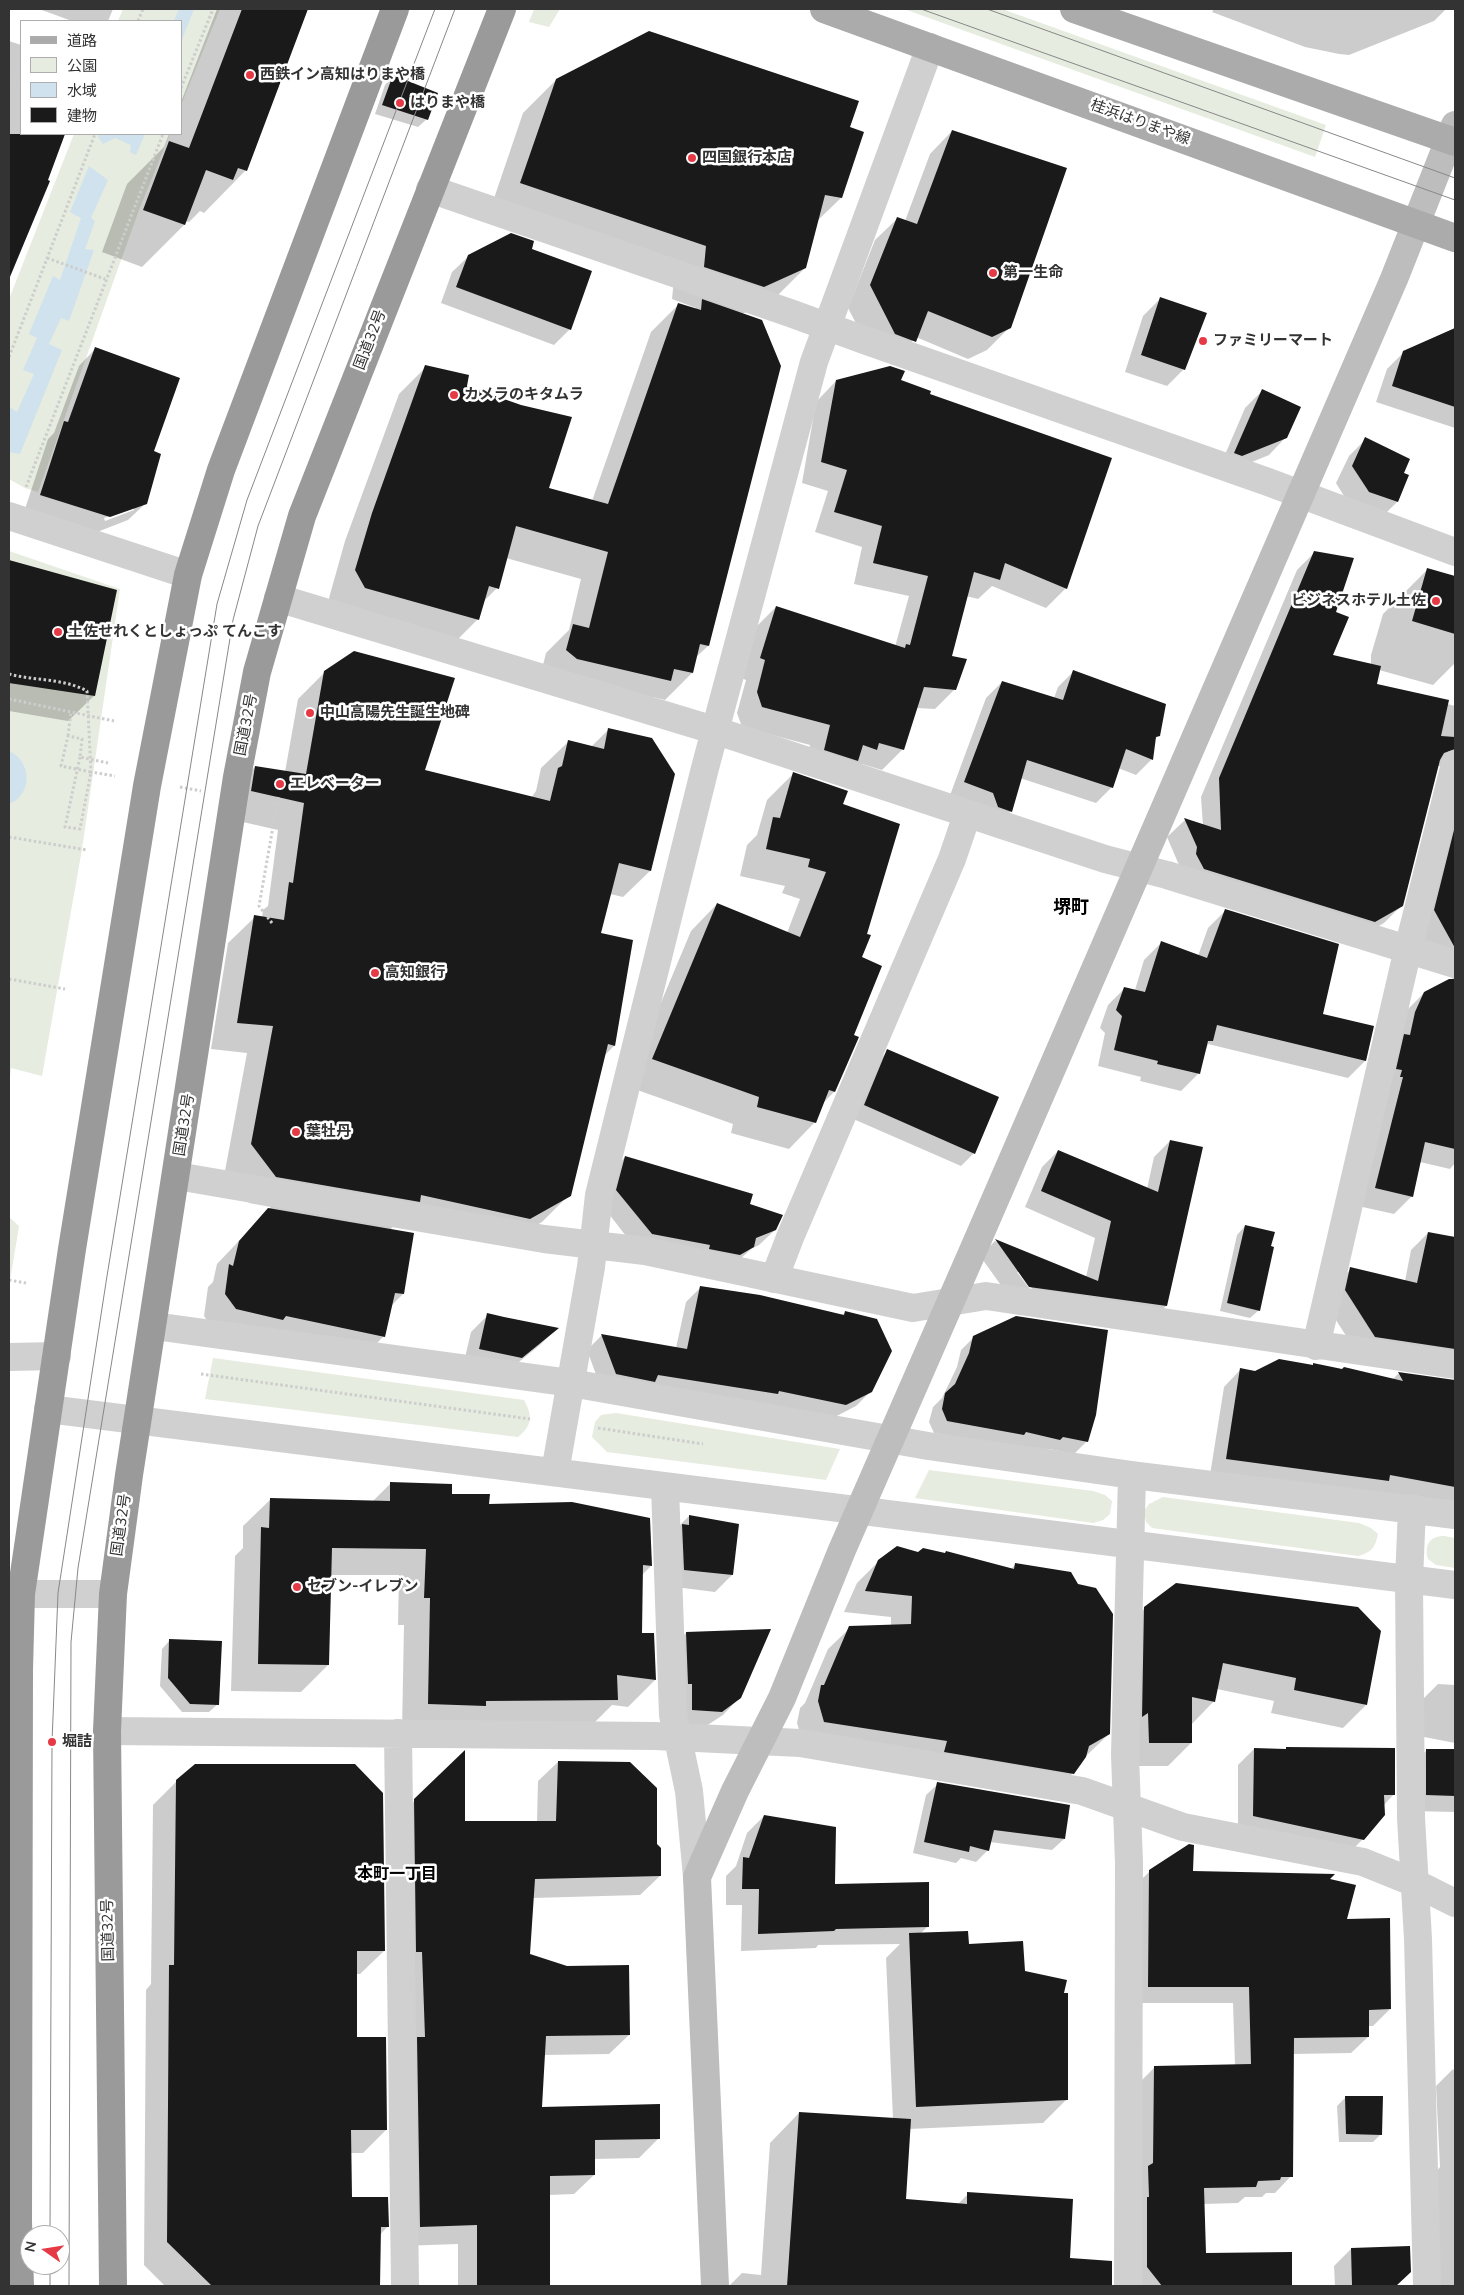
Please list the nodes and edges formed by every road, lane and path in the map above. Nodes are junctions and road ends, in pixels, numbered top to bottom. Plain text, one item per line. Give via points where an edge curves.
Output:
1 (213, 9) edge
2 (395, 9) edge
3 (502, 9) edge
4 (824, 9) edge
5 (1074, 9) edge
6 (930, 47) junction
7 (182, 86) edge
8 (95, 135) edge
9 (163, 135) edge
10 (1453, 136) edge
11 (430, 189) junction
12 (1416, 224) junction
13 (1455, 238) edge
14 (47, 258) junction
15 (105, 280) junction
16 (826, 326) junction
17 (9, 357) edge
18 (1301, 495) junction
19 (16, 505) edge
20 (1455, 552) edge
21 (188, 575) junction
22 (278, 598) junction
23 (9, 674) edge
24 (87, 696) dead end
25 (9, 698) edge
26 (71, 712) junction
27 (114, 721) dead end
28 (717, 731) junction
29 (68, 736) junction
30 (80, 757) junction
31 (108, 762) dead end
32 (1455, 764) edge
33 (277, 804) dead end
34 (967, 815) junction
35 (9, 837) edge
36 (88, 850) dead end
37 (1138, 867) junction
38 (272, 923) dead end
39 (1408, 949) junction
40 (1455, 964) edge
41 (9, 979) edge
42 (65, 989) dead end
43 (177, 1176) junction
44 (593, 1246) junction
45 (774, 1279) junction
46 (9, 1280) edge
47 (26, 1283) dead end
48 (949, 1302) junction
49 (154, 1326) junction
50 (1316, 1346) junction
51 (57, 1356) junction
52 (9, 1357) edge
53 (1455, 1365) edge
54 (201, 1374) dead end
55 (571, 1383) junction
56 (48, 1409) junction
57 (139, 1420) junction
58 (564, 1423) junction
59 (890, 1439) junction
60 (712, 1445) dead end
61 (555, 1472) junction
62 (1132, 1475) junction
63 (666, 1487) junction
64 (1412, 1508) junction
65 (859, 1511) junction
66 (1455, 1515) edge
67 (1130, 1545) junction
68 (1409, 1580) junction
69 (1455, 1585) edge
70 (15, 1594) edge
71 (113, 1594) junction
72 (108, 1731) junction
73 (398, 1733) junction
74 (666, 1737) junction
75 (760, 1741) junction
76 (1127, 1807) junction
77 (697, 1877) junction
78 (1415, 1883) junction
79 (1455, 1903) edge
80 (20, 2286) edge
81 (113, 2286) edge
82 (405, 2286) edge
83 (715, 2286) edge
84 (1128, 2286) edge
85 (1427, 2286) edge

1 - 7 path
2 - 21 highway via 220,470
3 - 11 highway, 国道32号
4 - 6 main road, 桂浜はりまや線
5 - 10 main road
6 - 12 main road, 桂浜はりまや線
6 - 16 street
8 - 14 path
9 - 15 path
10 - 12 street
11 - 16 street
11 - 22 highway, 国道32号 via 302,516
12 - 13 main road, 桂浜はりまや線
12 - 18 street
14 - 15 path
14 - 17 path
15 - 19 path
16 - 18 street
16 - 28 street
18 - 20 street
18 - 37 street
19 - 21 street
21 - 51 highway via 147,786
22 - 28 street
22 - 43 highway, 国道32号 via 257,672 237,777
23 - 24 path via 74,684 87,691
25 - 26 path
26 - 27 path
26 - 29 path
28 - 34 street
28 - 44 street via 705,768 599,1195
29 - 30 path via 82,739
29 - 30 path via 61,766 91,772 80,829 65,826 76,774
30 - 31 path
32 - 39 street
33 - 38 path via 259,906
34 - 37 street
34 - 45 street via 952,859
35 - 36 path
37 - 39 street
37 - 48 street
39 - 40 street
39 - 50 street
41 - 42 path
43 - 44 street
43 - 49 highway, 国道32号
44 - 45 street via 645,1251
44 - 55 street
45 - 48 street via 913,1308
46 - 47 path
48 - 50 street via 986,1296
48 - 59 street
49 - 55 street
49 - 57 highway, 国道32号
50 - 53 street
51 - 52 street
51 - 56 highway
54 - 58 path
55 - 58 street
55 - 59 street
56 - 57 street
56 - 70 highway
57 - 61 street
57 - 71 highway, 国道32号
58 - 60 path
58 - 61 street
59 - 62 street
59 - 65 street
61 - 63 street
62 - 64 street
62 - 67 street
63 - 65 street
63 - 74 street via 673,1715
64 - 66 street
64 - 68 street
65 - 67 street
65 - 75 street via 782,1698
67 - 68 street
67 - 76 street via 1125,1755
68 - 69 street
68 - 78 street via 1411,1818
70 - 71 street
70 - 80 highway via 19,1670
71 - 72 highway, 国道32号
72 - 73 street
72 - 81 highway, 国道32号
73 - 74 street
73 - 82 street
74 - 75 street
74 - 77 street via 688,1791
75 - 76 street via 800,1743 1082,1790
75 - 77 street
76 - 78 street via 1182,1827 1363,1862
76 - 84 street
77 - 83 street
78 - 79 street
78 - 85 street

